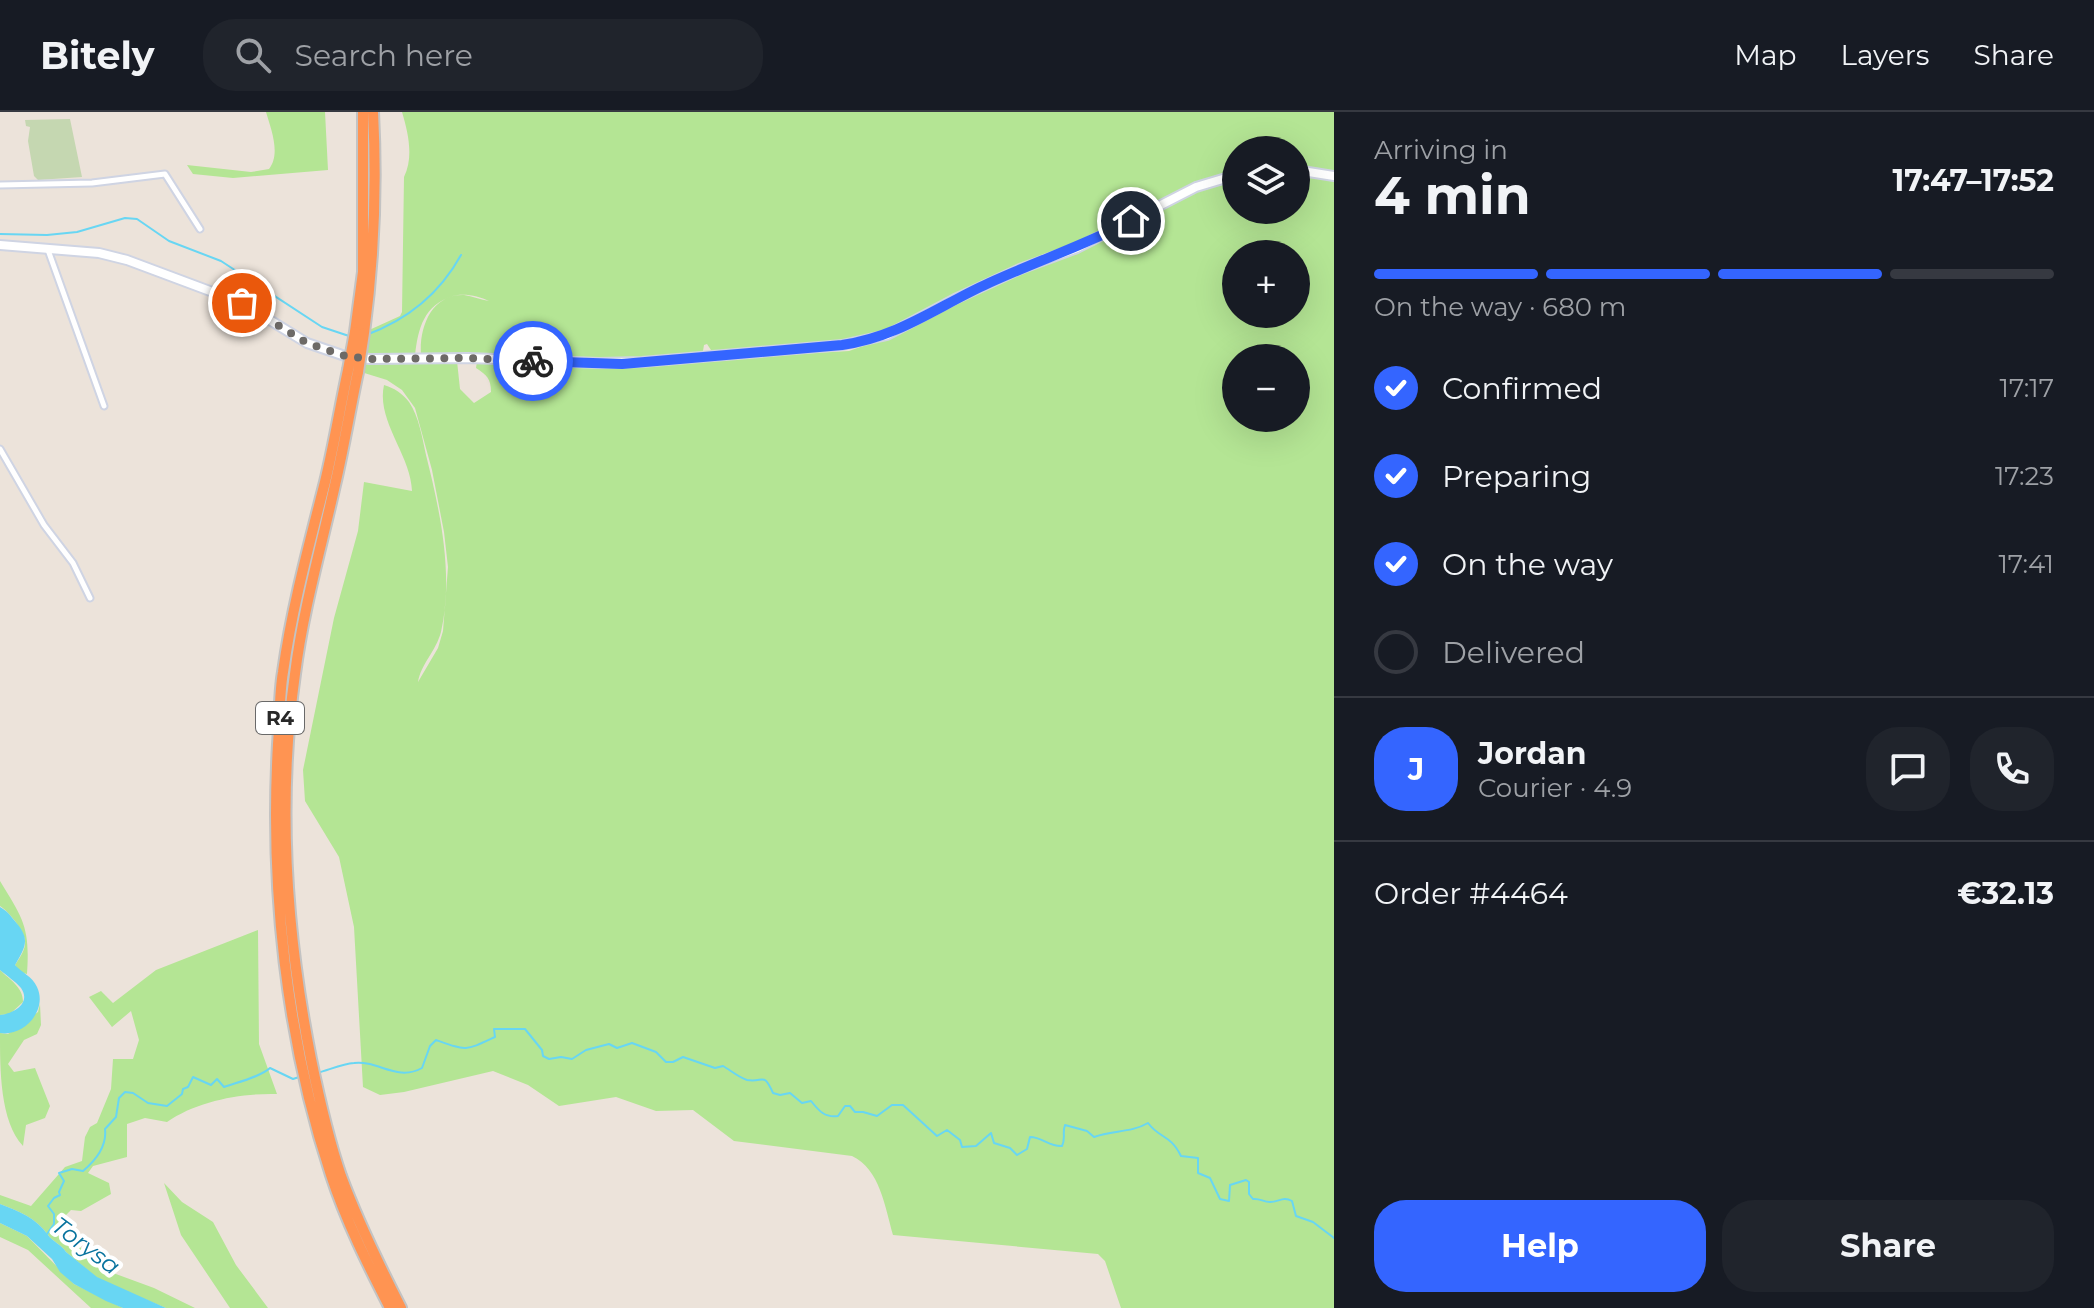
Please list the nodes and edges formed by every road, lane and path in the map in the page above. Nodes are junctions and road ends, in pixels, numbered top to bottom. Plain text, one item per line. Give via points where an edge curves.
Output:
1 (363, 112) edge
2 (373, 112) edge
3 (1310, 172) edge
4 (1334, 176) edge
5 (1222, 179) edge
6 (0, 185) edge
7 (200, 229) dead end
8 (0, 245) edge
9 (48, 249) junction
10 (360, 332) junction
11 (104, 406) dead end
12 (0, 449) edge
13 (90, 598) dead end
14 (310, 1075) junction
15 (390, 1308) edge
16 (401, 1308) edge

1 - 10 highway, R4
2 - 10 highway, R4 via 373,272
3 - 4 street
5 - 9 street via 887,335 842,345 642,362 345,356 307,343 242,303 127,260
6 - 7 street via 92,183 165,174
8 - 9 street
9 - 11 street
10 - 14 highway, R4, bridge via 335,484 297,660 286,794 289,907
12 - 13 street
14 - 15 highway, R4 via 316,1125 331,1178
14 - 16 highway, R4 via 361,1228

